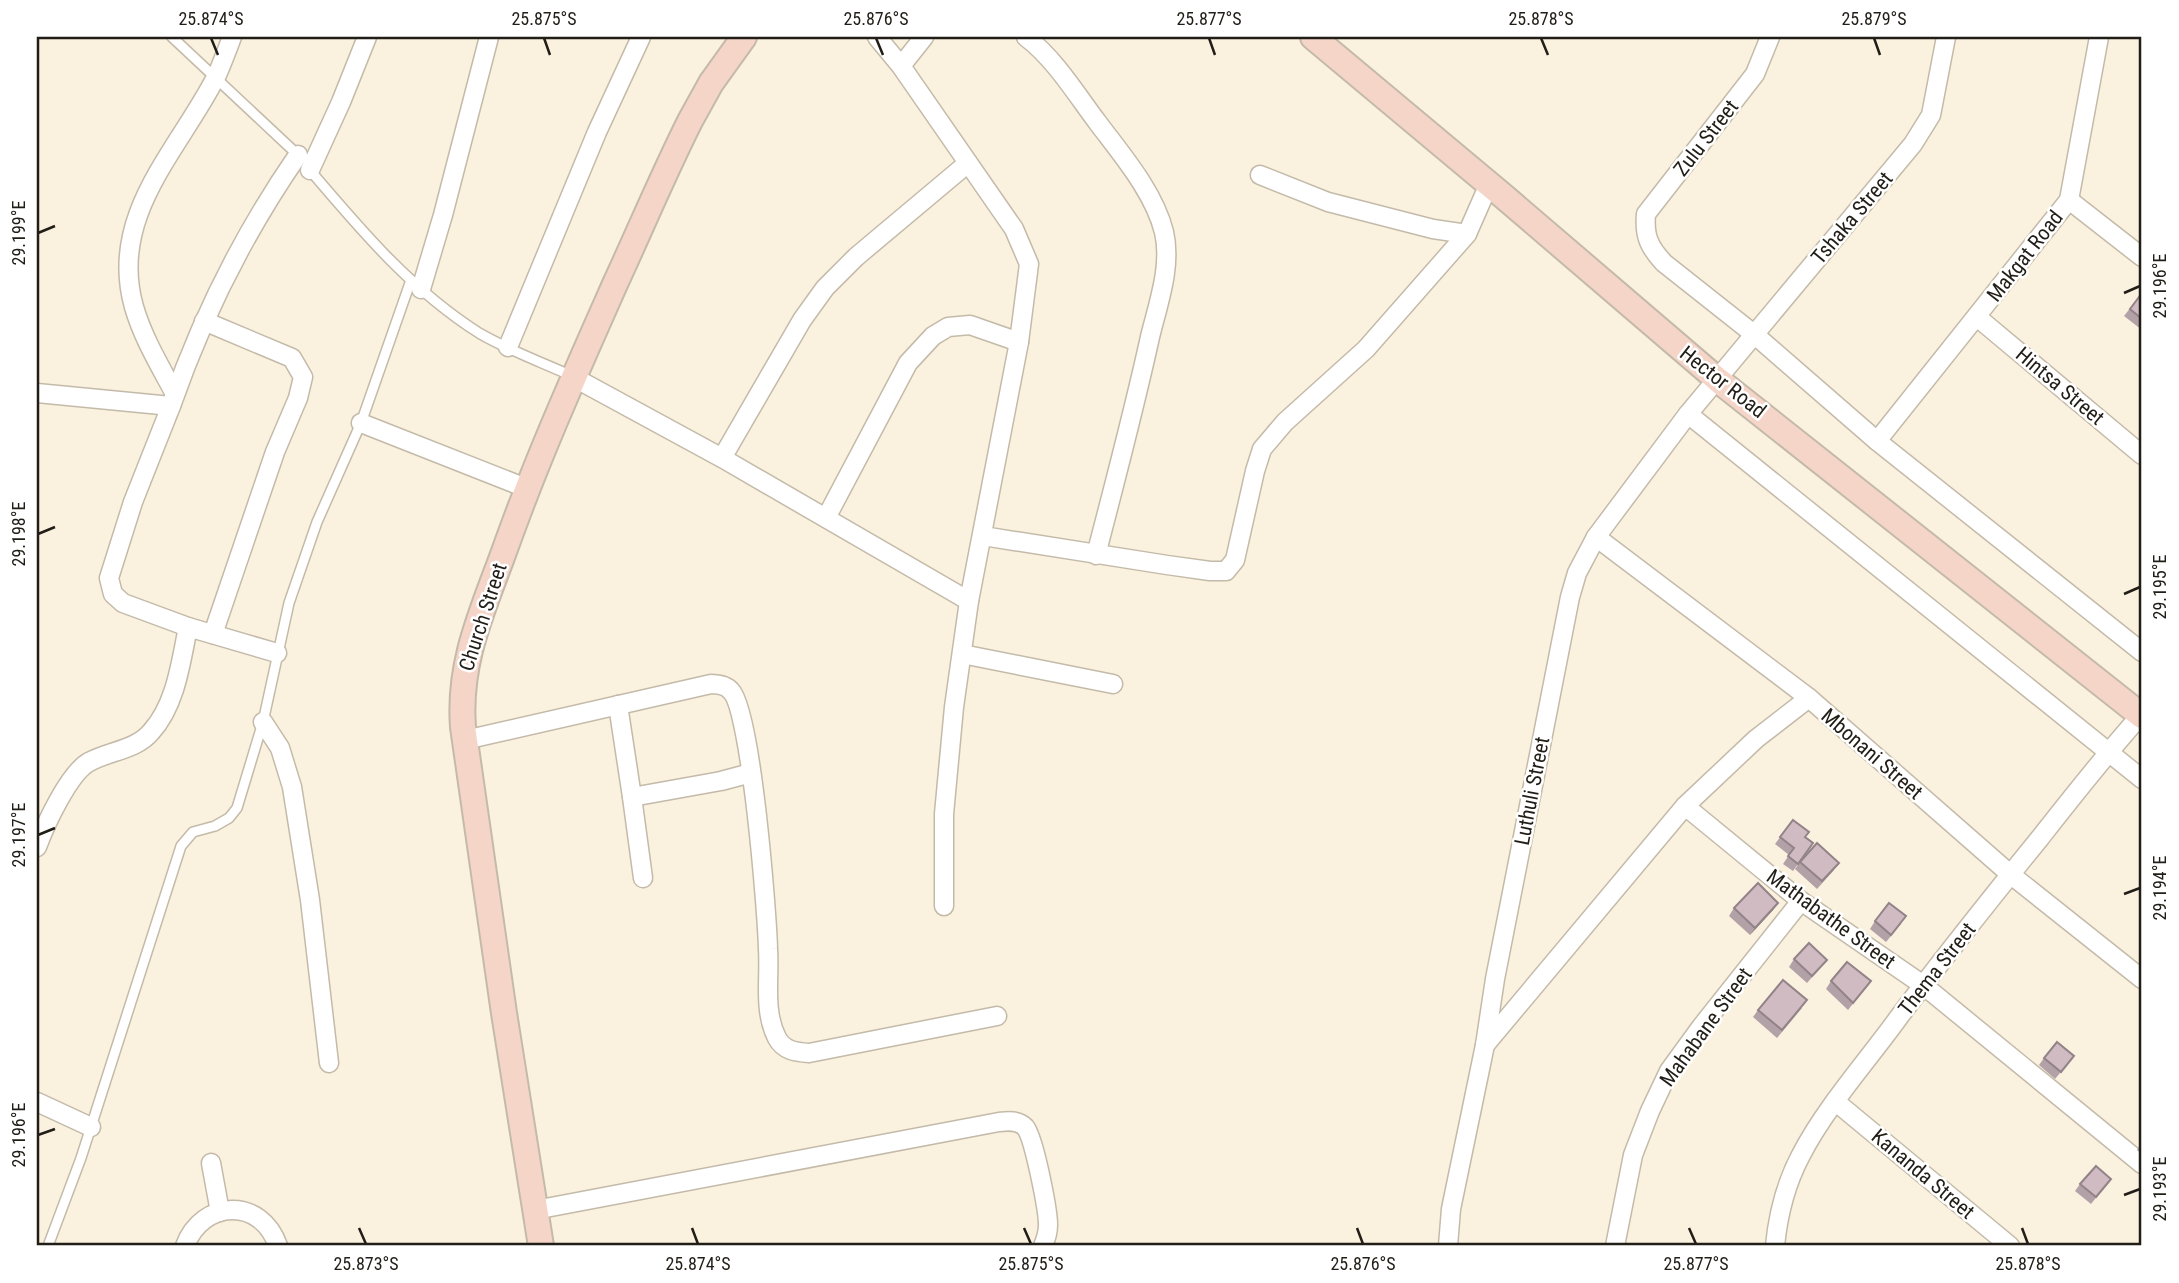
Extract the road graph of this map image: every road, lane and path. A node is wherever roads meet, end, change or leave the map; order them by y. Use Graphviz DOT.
graph roads {
  1 [pos="172,37"];
  2 [pos="232,37"];
  3 [pos="367,37"];
  4 [pos="489,37"];
  5 [pos="641,37"];
  6 [pos="744,37"];
  7 [pos="877,37"];
  8 [pos="924,37"];
  9 [pos="1026,37"];
  10 [pos="1313,37"];
  11 [pos="1770,37"];
  12 [pos="1946,37"];
  13 [pos="2099,37"];
  14 [pos="901,66"];
  15 [pos="216,77"];
  16 [pos="298,155"];
  17 [pos="968,163"];
  18 [pos="310,170"];
  19 [pos="1259,175"];
  20 [pos="1489,184"];
  21 [pos="2069,200"];
  22 [pos="1467,234"];
  23 [pos="2142,257"];
  24 [pos="416,285"];
  25 [pos="1977,317"];
  26 [pos="204,321"];
  27 [pos="1755,335"];
  28 [pos="1020,342"];
  29 [pos="508,347"];
  30 [pos="573,377"];
  31 [pos="1718,380"];
  32 [pos="37,393"];
  33 [pos="173,400"];
  34 [pos="1688,414"];
  35 [pos="361,423"];
  36 [pos="1877,440"];
  37 [pos="2142,455"];
  38 [pos="722,458"];
  39 [pos="526,488"];
  40 [pos="825,517"];
  41 [pos="983,536"];
  42 [pos="1596,537"];
  43 [pos="1096,555"];
  44 [pos="969,601"];
  45 [pos="188,627"];
  46 [pos="213,634"];
  47 [pos="2142,652"];
  48 [pos="277,653"];
  49 [pos="962,654"];
  50 [pos="1113,684"];
  51 [pos="1809,698"];
  52 [pos="618,705"];
  53 [pos="2142,716"];
  54 [pos="263,722"];
  55 [pos="465,740"];
  56 [pos="2109,752"];
  57 [pos="751,773"];
  58 [pos="2142,779"];
  59 [pos="632,797"];
  60 [pos="1685,806"];
  61 [pos="37,847"];
  62 [pos="2010,874"];
  63 [pos="643,878"];
  64 [pos="1801,901"];
  65 [pos="944,906"];
  66 [pos="2142,979"];
  67 [pos="1923,985"];
  68 [pos="996,1016"];
  69 [pos="1485,1045"];
  70 [pos="329,1063"];
  71 [pos="37,1102"];
  72 [pos="1836,1102"];
  73 [pos="91,1127"];
  74 [pos="211,1163"];
  75 [pos="2142,1164"];
  76 [pos="535,1210"];
  77 [pos="220,1212"];
  78 [pos="48,1246"];
  79 [pos="184,1246"];
  80 [pos="278,1246"];
  81 [pos="541,1246"];
  82 [pos="1043,1246"];
  83 [pos="1448,1246"];
  84 [pos="1615,1246"];
  85 [pos="1775,1246"];
  86 [pos="2010,1246"];
  1 -- 15 [label="lane"];
  2 -- 15 [label="street"];
  3 -- 18 [label="street"];
  4 -- 24 [label="street"];
  5 -- 29 [label="street"];
  6 -- 30 [label="street, Church Street"];
  7 -- 14 [label="street"];
  8 -- 14 [label="street"];
  9 -- 43 [label="street"];
  10 -- 20 [label="street, Hector Road"];
  11 -- 27 [label="street, Zulu Street"];
  12 -- 27 [label="street, Tshaka Street"];
  13 -- 21 [label="street, Makgat Road"];
  14 -- 17 [label="street"];
  15 -- 16 [label="lane"];
  15 -- 33 [label="street"];
  16 -- 18 [label="lane"];
  16 -- 26 [label="street"];
  17 -- 28 [label="street"];
  17 -- 38 [label="street"];
  18 -- 24 [label="lane"];
  19 -- 22 [label="street"];
  20 -- 22 [label="street"];
  20 -- 31 [label="street, Hector Road"];
  21 -- 23 [label="street"];
  21 -- 25 [label="street, Makgat Road"];
  22 -- 43 [label="street"];
  24 -- 29 [label="lane"];
  24 -- 35 [label="lane"];
  25 -- 36 [label="street, Makgat Road"];
  25 -- 37 [label="street, Hintsa Street"];
  26 -- 33 [label="street"];
  26 -- 46 [label="street"];
  27 -- 31 [label="street, Tshaka Street"];
  27 -- 36 [label="street"];
  28 -- 40 [label="street"];
  28 -- 41 [label="street"];
  29 -- 30 [label="lane"];
  30 -- 38 [label="street"];
  30 -- 39 [label="street, Church Street"];
  31 -- 34 [label="street, Luthuli Street"];
  31 -- 53 [label="street, Hector Road"];
  32 -- 33 [label="street"];
  33 -- 45 [label="street"];
  34 -- 42 [label="street, Luthuli Street"];
  34 -- 56 [label="street"];
  35 -- 39 [label="street"];
  35 -- 48 [label="lane"];
  36 -- 47 [label="street"];
  38 -- 40 [label="street"];
  39 -- 55 [label="street, Church Street"];
  40 -- 44 [label="street"];
  41 -- 43 [label="street"];
  41 -- 44 [label="street"];
  42 -- 51 [label="street, Mbonani Street"];
  42 -- 69 [label="street, Luthuli Street"];
  44 -- 49 [label="street"];
  45 -- 46 [label="street"];
  45 -- 61 [label="street"];
  46 -- 48 [label="street"];
  48 -- 54 [label="lane"];
  49 -- 50 [label="street"];
  49 -- 65 [label="street"];
  51 -- 60 [label="street"];
  51 -- 62 [label="street, Mbonani Street"];
  52 -- 55 [label="street"];
  52 -- 57 [label="street"];
  52 -- 59 [label="street"];
  53 -- 56 [label="street, Thema Street"];
  54 -- 70 [label="street"];
  54 -- 73 [label="lane"];
  55 -- 76 [label="street, Church Street"];
  56 -- 58 [label="street"];
  56 -- 62 [label="street, Thema Street"];
  57 -- 59 [label="street"];
  57 -- 68 [label="street"];
  59 -- 63 [label="street"];
  60 -- 64 [label="street, Mathabathe Street"];
  60 -- 69 [label="street"];
  62 -- 66 [label="street, Mbonani Street"];
  62 -- 67 [label="street, Thema Street"];
  64 -- 67 [label="street, Mathabathe Street"];
  64 -- 84 [label="street, Mahabane Street"];
  67 -- 72 [label="street, Thema Street"];
  67 -- 75 [label="street, Mathabathe Street"];
  69 -- 83 [label="street, Luthuli Street"];
  71 -- 73 [label="street"];
  72 -- 85 [label="street, Thema Street"];
  72 -- 86 [label="street, Kananda Street"];
  73 -- 78 [label="lane"];
  74 -- 77 [label="street"];
  76 -- 81 [label="street, Church Street"];
  76 -- 82 [label="street"];
  77 -- 79 [label="street"];
  77 -- 80 [label="street"];
}
